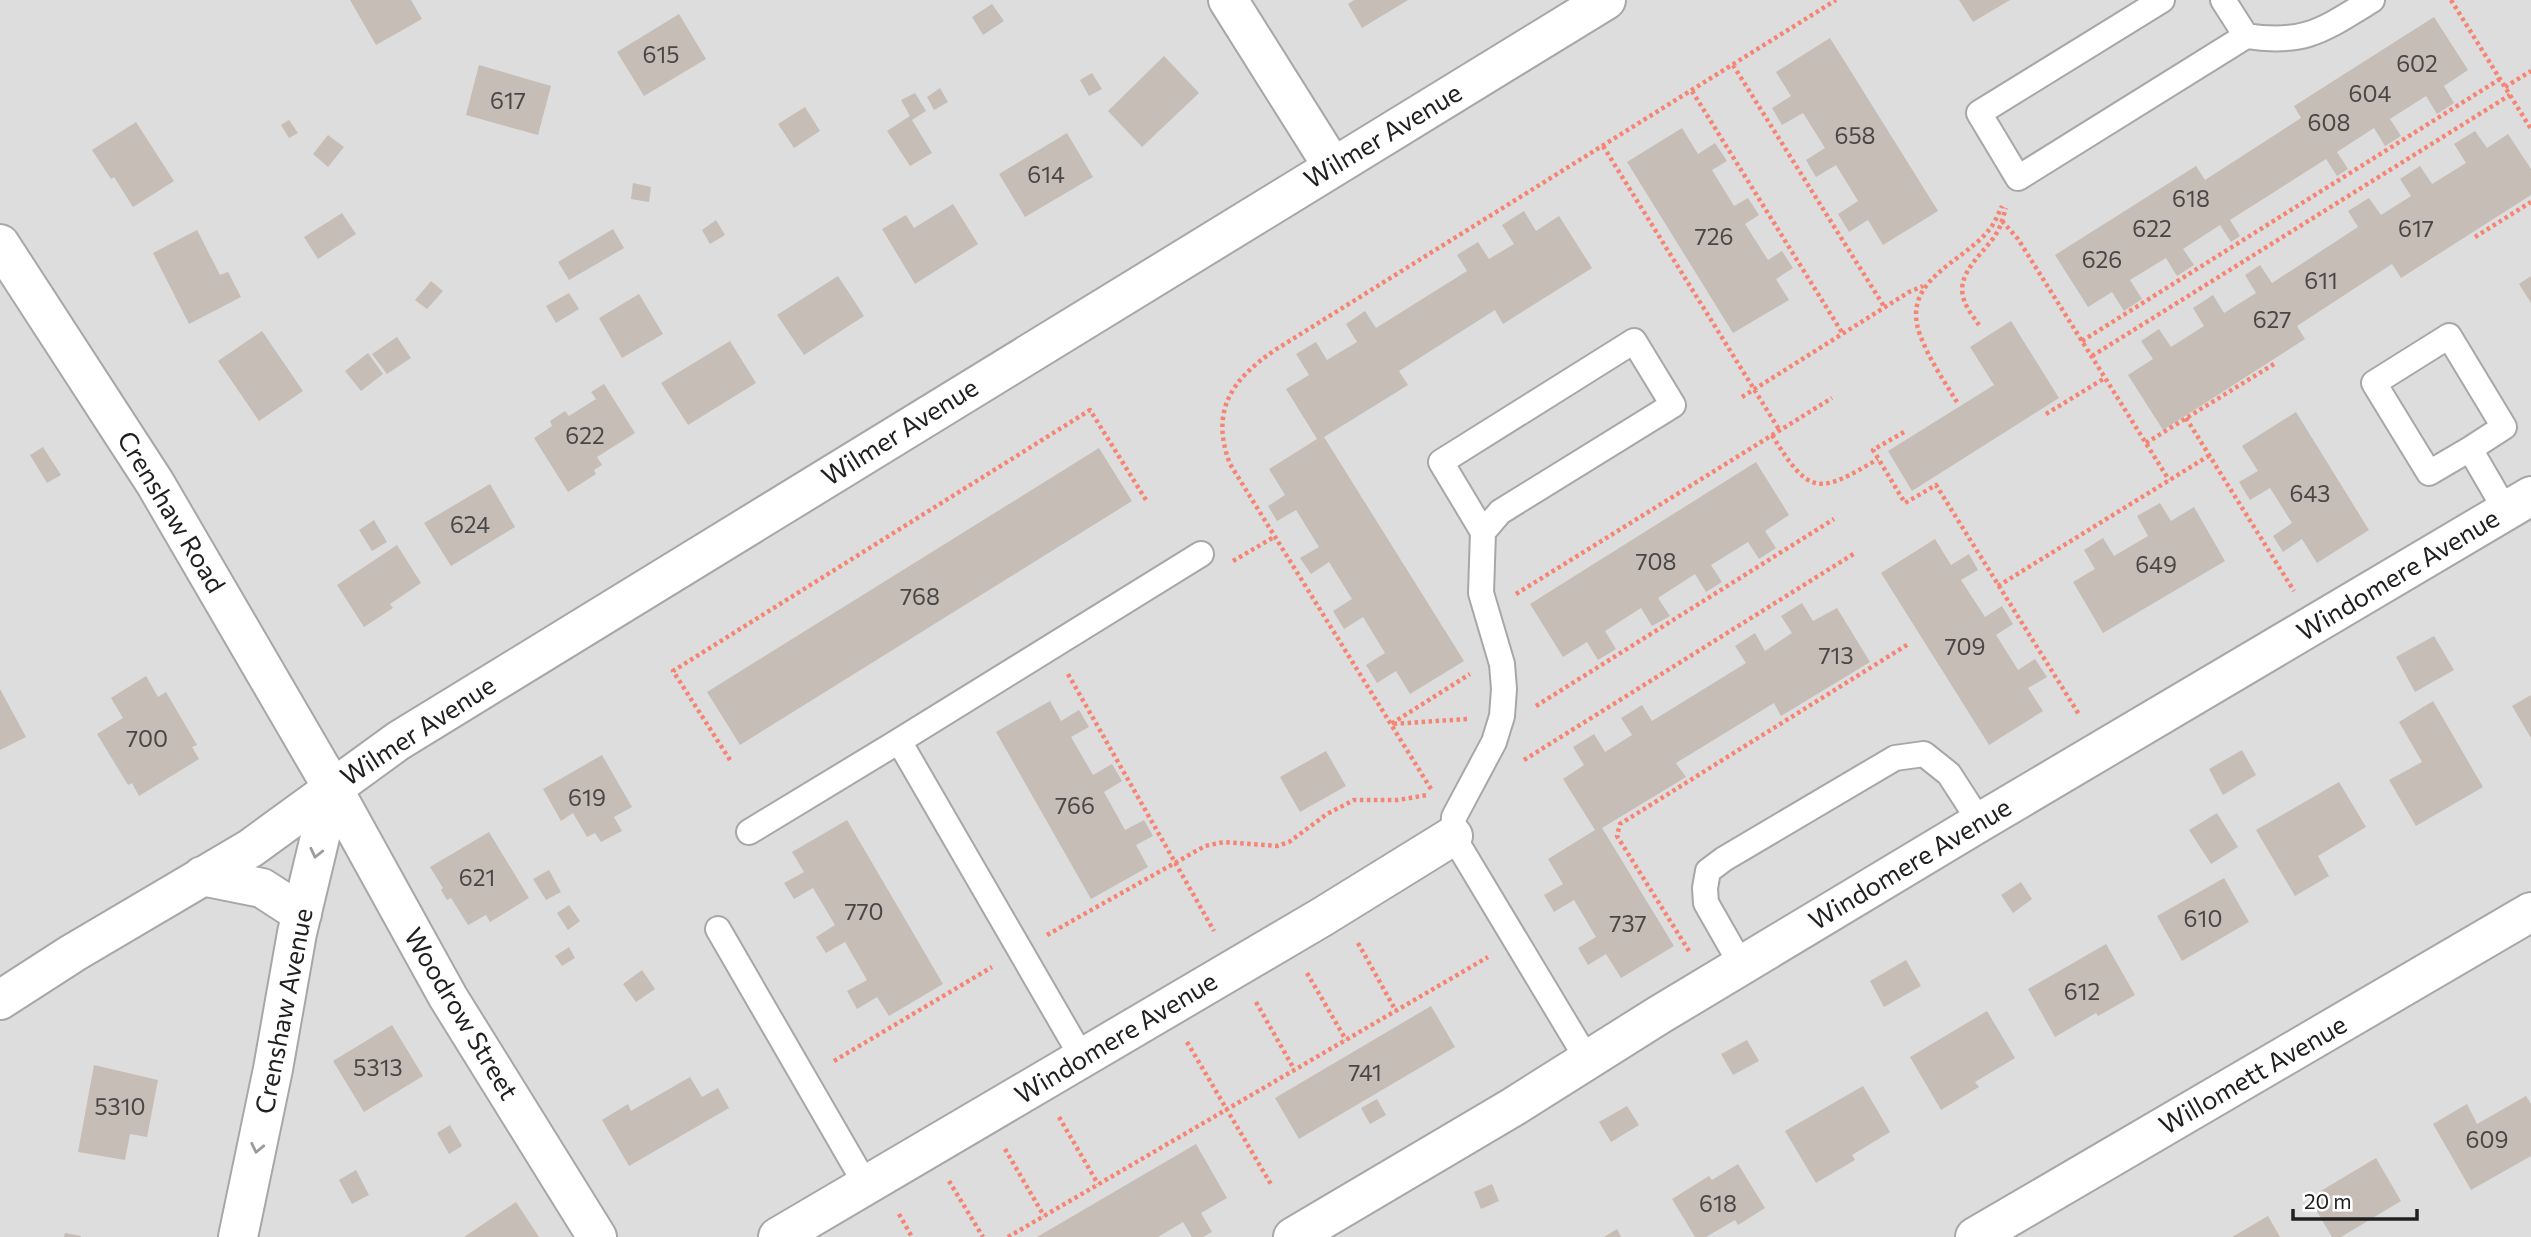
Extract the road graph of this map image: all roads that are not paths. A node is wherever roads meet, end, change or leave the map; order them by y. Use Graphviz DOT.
graph roads {
  1 [pos="1228,0"];
  2 [pos="1606,0"];
  3 [pos="2162,0"];
  4 [pos="2223,0"];
  5 [pos="2372,0"];
  6 [pos="2246,36"];
  7 [pos="1333,167"];
  8 [pos="0,244"];
  9 [pos="2470,449"];
  10 [pos="2519,503"];
  11 [pos="1483,532"];
  12 [pos="1201,554"];
  13 [pos="899,741"];
  14 [pos="332,787"];
  15 [pos="1980,822"];
  16 [pos="749,832"];
  17 [pos="1453,836"];
  18 [pos="202,876"];
  19 [pos="2531,912"];
  20 [pos="302,914"];
  21 [pos="718,929"];
  22 [pos="1742,966"];
  23 [pos="0,1000"];
  24 [pos="1083,1059"];
  25 [pos="1587,1059"];
  26 [pos="880,1194"];
  27 [pos="238,1237"];
  28 [pos="597,1237"];
  29 [pos="778,1237"];
  30 [pos="1293,1237"];
  31 [pos="1975,1237"];
  1 -- 7 [label="street"];
  2 -- 7 [label="street, Wilmer Avenue"];
  3 -- 6 [label="lane"];
  4 -- 6 [label="lane"];
  5 -- 6 [label="lane"];
  7 -- 14 [label="street, Wilmer Avenue"];
  8 -- 14 [label="street, Crenshaw Road"];
  9 -- 9 [label="lane"];
  9 -- 10 [label="lane"];
  10 -- 15 [label="street, Windomere Avenue"];
  11 -- 11 [label="lane"];
  11 -- 17 [label="lane"];
  12 -- 13 [label="lane"];
  13 -- 16 [label="lane"];
  13 -- 24 [label="lane"];
  14 -- 18 [label="street, Wilmer Avenue"];
  14 -- 20 [label="street, Crenshaw Avenue, one-way"];
  14 -- 28 [label="street, Woodrow Street"];
  15 -- 22 [label="street, Windomere Avenue"];
  15 -- 22 [label="lane"];
  17 -- 24 [label="street, Windomere Avenue"];
  17 -- 25 [label="lane"];
  18 -- 20 [label="street"];
  18 -- 23 [label="street, Wilmer Avenue"];
  19 -- 31 [label="street, Willomett Avenue"];
  20 -- 27 [label="street, Crenshaw Avenue, one-way"];
  21 -- 26 [label="lane"];
  22 -- 25 [label="street, Windomere Avenue"];
  24 -- 26 [label="street, Windomere Avenue"];
  25 -- 30 [label="street, Windomere Avenue"];
  26 -- 29 [label="street, Windomere Avenue"];
}
